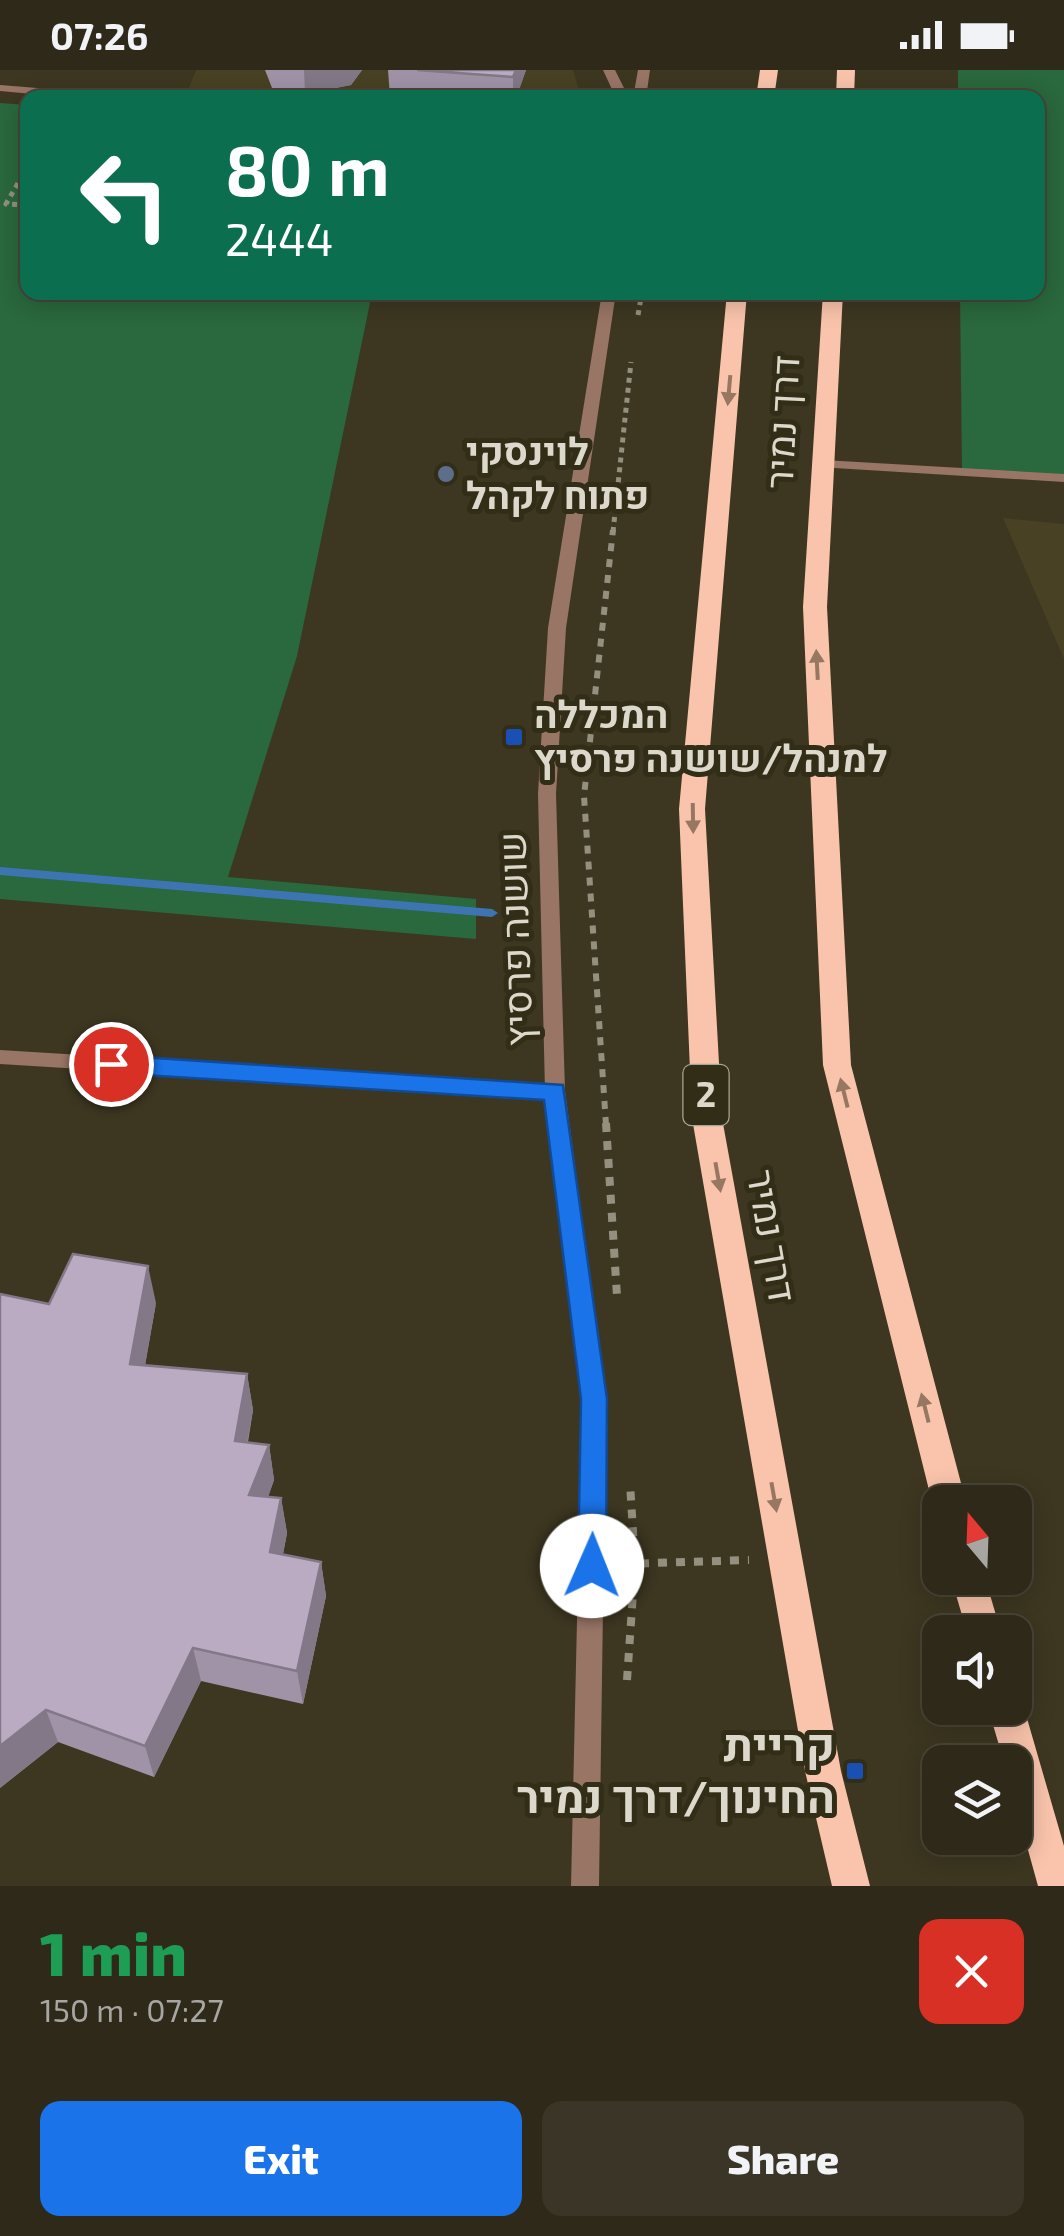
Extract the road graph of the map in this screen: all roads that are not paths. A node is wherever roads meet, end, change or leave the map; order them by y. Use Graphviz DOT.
graph roads {
  1 [pos="608,300"];
  2 [pos="736,300"];
  3 [pos="833,300"];
  4 [pos="823,464"];
  5 [pos="1064,478"];
  6 [pos="0,1057"];
  7 [pos="555,1091"];
  8 [pos="945,1485"];
  9 [pos="1011,1725"];
  10 [pos="585,1886"];
  11 [pos="851,1886"];
  12 [pos="1057,1886"];
  1 -- 7 [label="street, שושנה פרסיץ"];
  2 -- 11 [label="highway, דרך נמיר / 2, one-way"];
  3 -- 4 [label="highway, דרך נמיר"];
  4 -- 5 [label="lane"];
  8 -- 4 [label="highway, דרך נמיר, one-way"];
  6 -- 7 [label="lane"];
  7 -- 10 [label="street, שושנה פרסיץ"];
  9 -- 12 [label="highway"];
}
